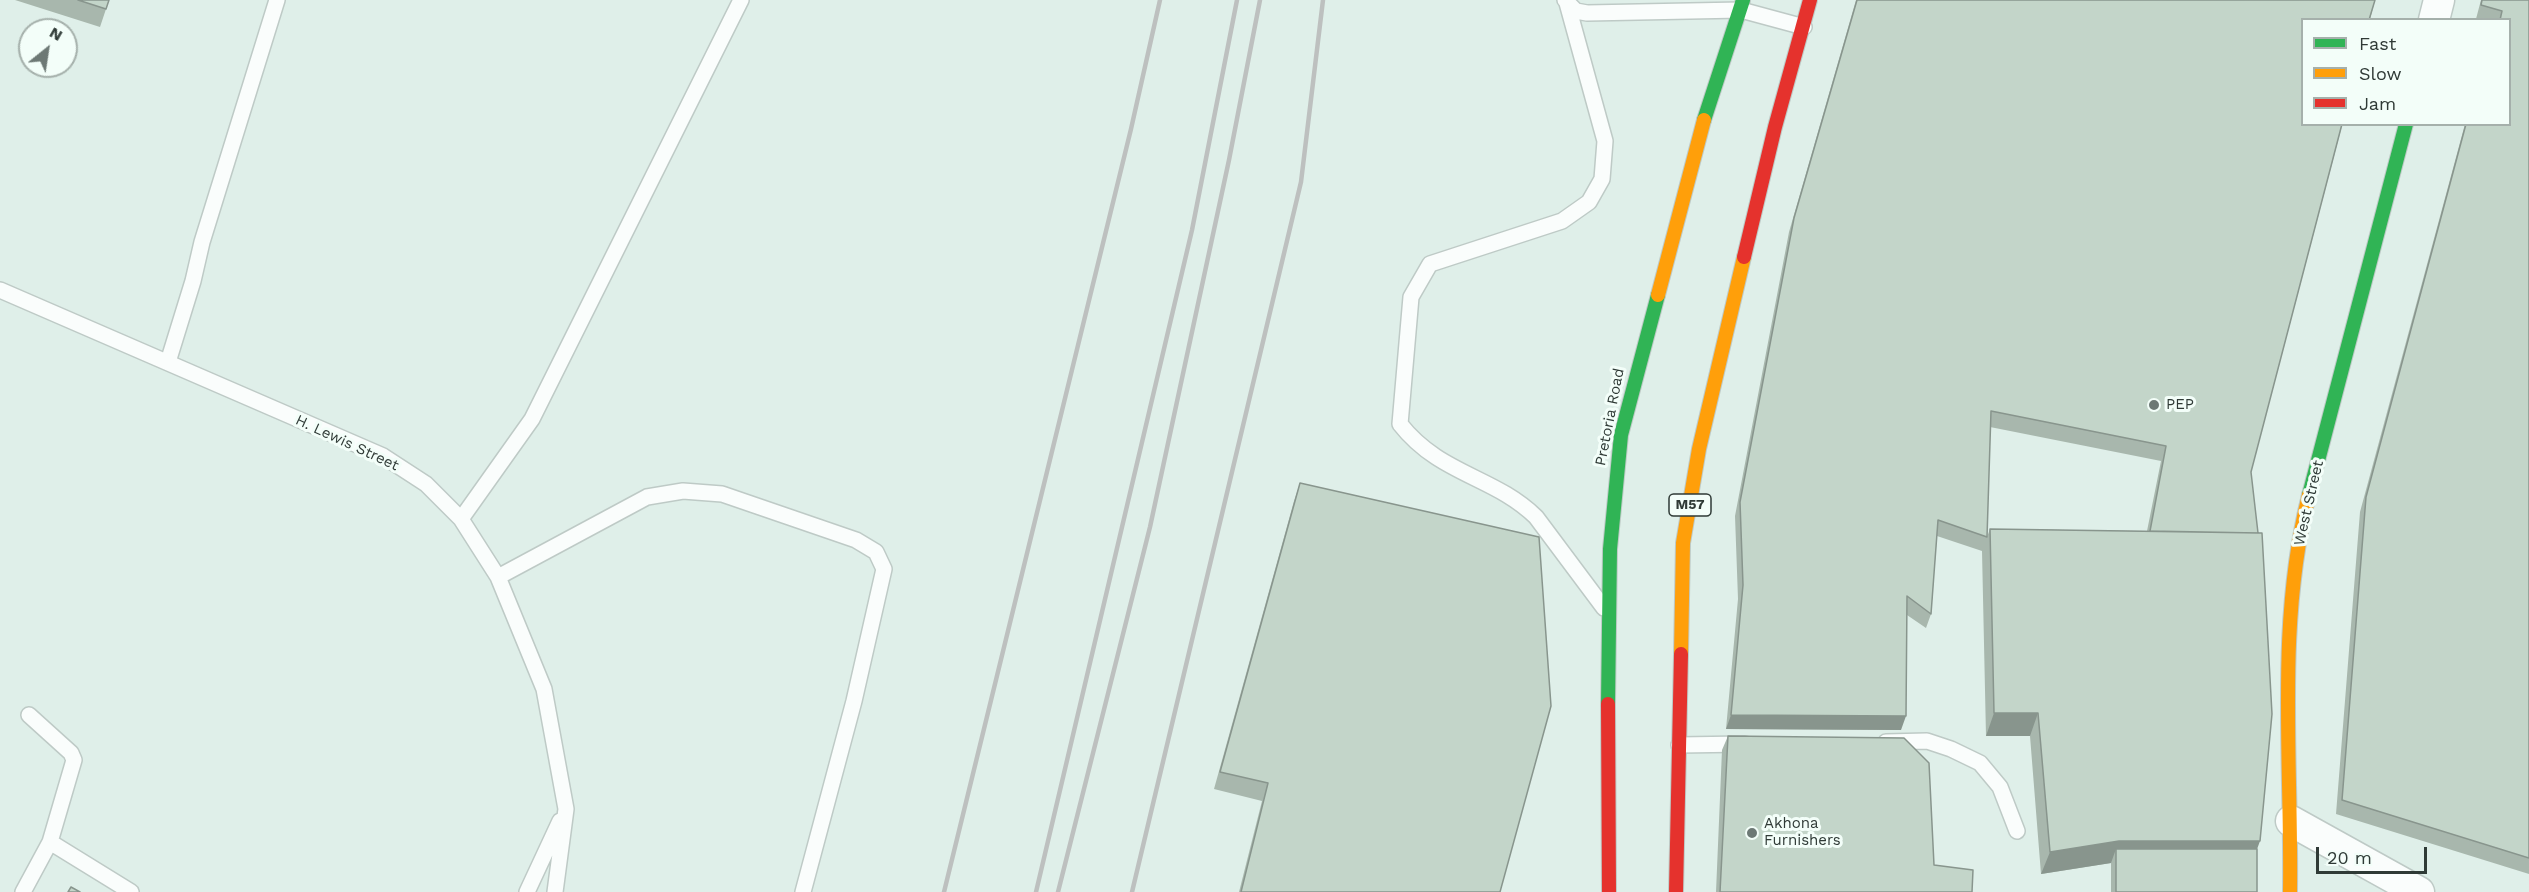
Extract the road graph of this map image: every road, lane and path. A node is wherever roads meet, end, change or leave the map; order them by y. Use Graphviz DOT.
graph roads {
  1 [pos="277,0"];
  2 [pos="741,0"];
  3 [pos="1810,0"];
  4 [pos="2439,0"];
  5 [pos="1566,2"];
  6 [pos="1742,5"];
  7 [pos="2434,18"];
  8 [pos="1804,27"];
  9 [pos="2405,126"];
  10 [pos="0,290"];
  11 [pos="168,362"];
  12 [pos="461,519"];
  13 [pos="498,577"];
  14 [pos="1608,613"];
  15 [pos="29,715"];
  16 [pos="1868,742"];
  17 [pos="1762,744"];
  18 [pos="1679,745"];
  19 [pos="566,809"];
  20 [pos="2291,821"];
  21 [pos="2017,831"];
  22 [pos="50,842"];
  23 [pos="23,892"];
  24 [pos="131,892"];
  25 [pos="527,892"];
  26 [pos="555,892"];
  27 [pos="803,892"];
  28 [pos="1610,892"];
  29 [pos="1676,892"];
  30 [pos="2290,892"];
  31 [pos="2419,892"];
  1 -- 11 [label="lane"];
  2 -- 12 [label="lane"];
  3 -- 8 [label="main road, M57"];
  4 -- 7 [label="street"];
  5 -- 6 [label="lane"];
  5 -- 14 [label="lane"];
  6 -- 8 [label="lane"];
  6 -- 14 [label="main road, Pretoria Road"];
  8 -- 18 [label="main road, M57"];
  9 -- 20 [label="main road, West Street"];
  10 -- 11 [label="lane, H. Lewis Street"];
  11 -- 12 [label="lane, H. Lewis Street"];
  12 -- 13 [label="lane, H. Lewis Street"];
  13 -- 19 [label="lane, H. Lewis Street"];
  13 -- 27 [label="lane"];
  14 -- 28 [label="main road, Pretoria Road"];
  15 -- 22 [label="lane"];
  16 -- 21 [label="lane"];
  17 -- 18 [label="lane"];
  18 -- 29 [label="main road, M57"];
  19 -- 25 [label="lane"];
  19 -- 26 [label="lane, H. Lewis Street"];
  20 -- 30 [label="main road, West Street"];
  20 -- 31 [label="street"];
  22 -- 23 [label="lane"];
  22 -- 24 [label="lane"];
}
